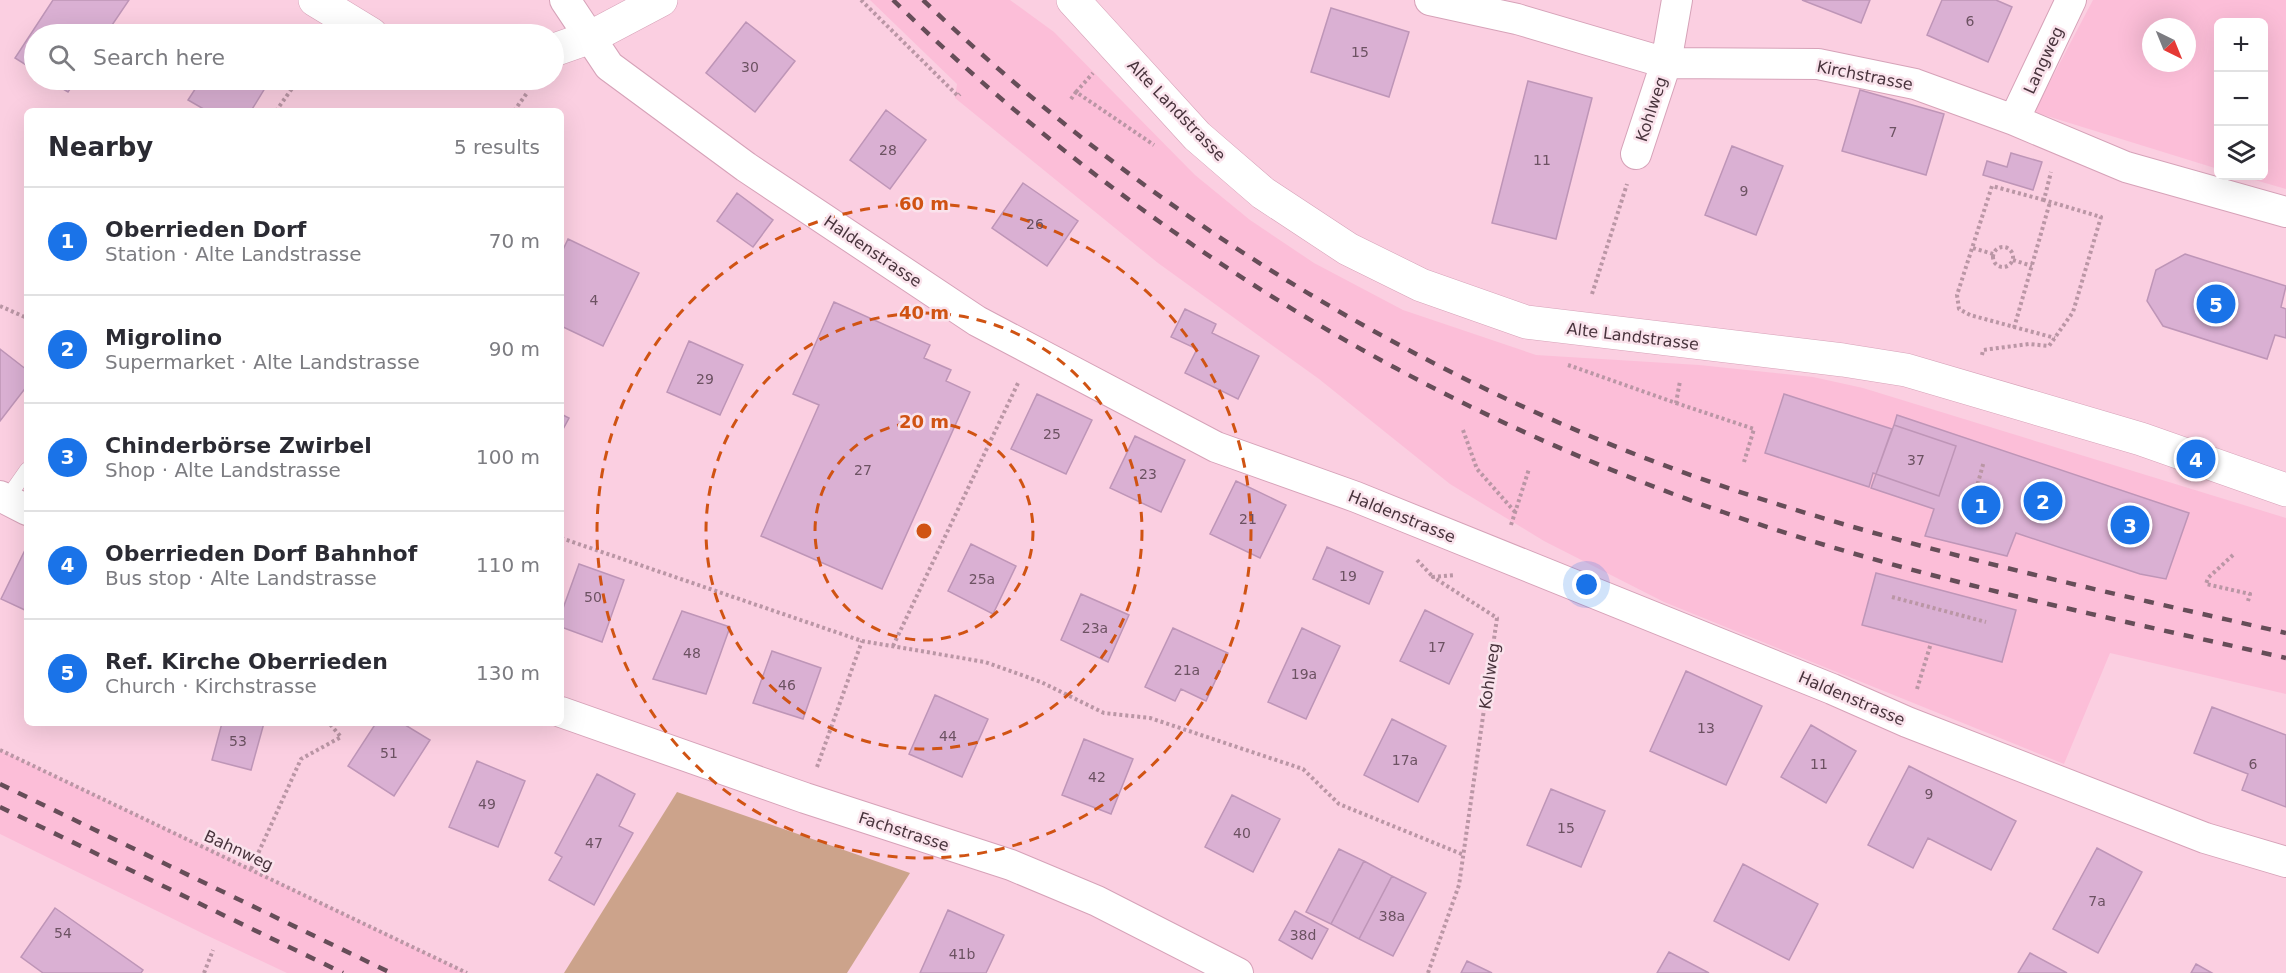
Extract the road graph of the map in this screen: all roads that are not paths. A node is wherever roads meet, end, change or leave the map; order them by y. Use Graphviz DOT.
graph roads {
  1 [pos="315,0"];
  2 [pos="565,0"];
  3 [pos="661,0"];
  4 [pos="1073,0"];
  5 [pos="1430,0"];
  6 [pos="1677,0"];
  7 [pos="2071,0"];
  8 [pos="355,24"];
  9 [pos="591,37"];
  10 [pos="564,46"];
  11 [pos="1665,63"];
  12 [pos="2014,120"];
  13 [pos="1636,154"];
  14 [pos="2286,212"];
  15 [pos="24,476"];
  16 [pos="2286,490"];
  17 [pos="11,502"];
  18 [pos="564,713"];
  19 [pos="2286,862"];
  20 [pos="1238,973"];
  1 -- 8 [label="main road"];
  2 -- 9 [label="street, Haldenstrasse"];
  3 -- 9 [label="main road"];
  4 -- 16 [label="main road, Alte Landstrasse"];
  5 -- 11 [label="street, Kirchstrasse"];
  6 -- 11 [label="street, Kohlweg"];
  7 -- 12 [label="street, Langweg"];
  9 -- 10 [label="main road"];
  9 -- 19 [label="street, Haldenstrasse"];
  11 -- 12 [label="street, Kirchstrasse"];
  11 -- 13 [label="street, Kohlweg"];
  12 -- 14 [label="street, Kirchstrasse"];
  15 -- 17 [label="lane"];
  18 -- 20 [label="street, Fachstrasse"];
}
